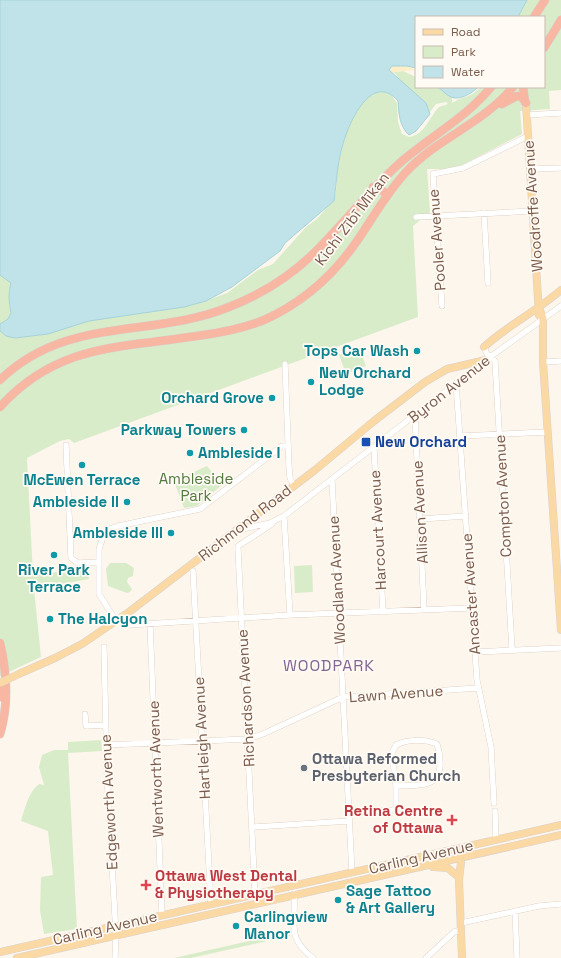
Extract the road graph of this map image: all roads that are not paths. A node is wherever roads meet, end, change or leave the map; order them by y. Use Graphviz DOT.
graph roads {
  1 [pos="546,0"];
  2 [pos="534,16"];
  3 [pos="561,19"];
  4 [pos="545,41"];
  5 [pos="545,46"];
  6 [pos="490,88"];
  7 [pos="512,88"];
  8 [pos="523,88"];
  9 [pos="527,88"];
  10 [pos="526,103"];
  11 [pos="561,113"];
  12 [pos="527,115"];
  13 [pos="480,118"];
  14 [pos="528,136"];
  15 [pos="561,168"];
  16 [pos="530,169"];
  17 [pos="374,187"];
  18 [pos="386,197"];
  19 [pos="533,211"];
  20 [pos="484,213"];
  21 [pos="436,216"];
  22 [pos="416,217"];
  23 [pos="488,283"];
  24 [pos="561,290"];
  25 [pos="442,306"];
  26 [pos="561,306"];
  27 [pos="539,309"];
  28 [pos="540,320"];
  29 [pos="484,347"];
  30 [pos="488,358"];
  31 [pos="543,362"];
  32 [pos="561,362"];
  33 [pos="285,364"];
  34 [pos="0,380"];
  35 [pos="456,383"];
  36 [pos="0,407"];
  37 [pos="415,415"];
  38 [pos="548,432"];
  39 [pos="500,435"];
  40 [pos="461,436"];
  41 [pos="66,445"];
  42 [pos="288,446"];
  43 [pos="374,448"];
  44 [pos="332,480"];
  45 [pos="294,486"];
  46 [pos="284,516"];
  47 [pos="466,516"];
  48 [pos="420,519"];
  49 [pos="275,521"];
  50 [pos="236,531"];
  51 [pos="99,562"];
  52 [pos="193,571"];
  53 [pos="560,603"];
  54 [pos="472,608"];
  55 [pos="424,610"];
  56 [pos="383,612"];
  57 [pos="340,614"];
  58 [pos="290,616"];
  59 [pos="242,618"];
  60 [pos="116,621"];
  61 [pos="195,621"];
  62 [pos="150,624"];
  63 [pos="129,625"];
  64 [pos="561,625"];
  65 [pos="561,630"];
  66 [pos="0,643"];
  67 [pos="104,647"];
  68 [pos="561,648"];
  69 [pos="512,649"];
  70 [pos="475,652"];
  71 [pos="0,683"];
  72 [pos="478,688"];
  73 [pos="0,689"];
  74 [pos="344,696"];
  75 [pos="0,697"];
  76 [pos="85,714"];
  77 [pos="106,725"];
  78 [pos="0,734"];
  79 [pos="248,739"];
  80 [pos="202,741"];
  81 [pos="155,744"];
  82 [pos="106,745"];
  83 [pos="396,786"];
  84 [pos="494,803"];
  85 [pos="495,811"];
  86 [pos="349,812"];
  87 [pos="349,821"];
  88 [pos="561,825"];
  89 [pos="253,826"];
  90 [pos="561,835"];
  91 [pos="496,840"];
  92 [pos="457,848"];
  93 [pos="458,857"];
  94 [pos="417,868"];
  95 [pos="352,873"];
  96 [pos="457,877"];
  97 [pos="255,894"];
  98 [pos="294,894"];
  99 [pos="211,904"];
  100 [pos="561,904"];
  101 [pos="515,911"];
  102 [pos="162,915"];
  103 [pos="115,926"];
  104 [pos="461,926"];
  105 [pos="116,935"];
  106 [pos="0,952"];
  107 [pos="17,958"];
  108 [pos="115,958"];
  109 [pos="313,958"];
  110 [pos="426,958"];
  111 [pos="462,958"];
  112 [pos="517,958"];
  1 -- 2 [label="highway"];
  3 -- 4 [label="highway"];
  3 -- 5 [label="highway"];
  6 -- 17 [label="highway, Kichi Zībī Mīkan"];
  7 -- 13 [label="highway, Kichi Zībī Mīkan"];
  8 -- 10 [label="highway"];
  9 -- 10 [label="highway"];
  10 -- 12 [label="main road, Woodroffe Avenue"];
  10 -- 13 [label="highway"];
  11 -- 12 [label="street"];
  12 -- 14 [label="main road, Woodroffe Avenue"];
  13 -- 18 [label="highway, Kichi Zībī Mīkan"];
  14 -- 16 [label="main road, Woodroffe Avenue"];
  14 -- 21 [label="street, Pooler Avenue"];
  15 -- 16 [label="street"];
  16 -- 19 [label="main road, Woodroffe Avenue"];
  17 -- 18 [label="highway"];
  17 -- 34 [label="highway, Kichi Zībī Mīkan"];
  18 -- 36 [label="highway, Kichi Zībī Mīkan"];
  19 -- 20 [label="street"];
  19 -- 27 [label="main road, Woodroffe Avenue"];
  20 -- 21 [label="street"];
  20 -- 23 [label="street"];
  21 -- 22 [label="street"];
  21 -- 25 [label="street, Pooler Avenue"];
  24 -- 27 [label="main road"];
  26 -- 28 [label="street, Byron Avenue"];
  27 -- 28 [label="main road, Woodroffe Avenue"];
  27 -- 29 [label="main road"];
  28 -- 30 [label="street, Byron Avenue"];
  28 -- 31 [label="main road, Woodroffe Avenue"];
  29 -- 30 [label="street, Compton Avenue"];
  30 -- 35 [label="street, Byron Avenue"];
  30 -- 39 [label="street, Compton Avenue"];
  30 -- 45 [label="main road, Richmond Road"];
  31 -- 32 [label="street"];
  31 -- 38 [label="main road, Woodroffe Avenue"];
  33 -- 42 [label="street"];
  35 -- 37 [label="street, Byron Avenue"];
  35 -- 40 [label="street, Ancaster Avenue"];
  37 -- 43 [label="street, Byron Avenue"];
  37 -- 48 [label="street, Allison Avenue"];
  38 -- 39 [label="street"];
  38 -- 53 [label="main road, Woodroffe Avenue"];
  39 -- 40 [label="street"];
  39 -- 69 [label="street, Compton Avenue"];
  40 -- 47 [label="street, Ancaster Avenue"];
  41 -- 51 [label="street"];
  42 -- 45 [label="street"];
  42 -- 51 [label="street"];
  43 -- 44 [label="street, Byron Avenue"];
  43 -- 56 [label="street, Harcourt Avenue"];
  44 -- 46 [label="street, Byron Avenue"];
  44 -- 57 [label="street, Woodland Avenue"];
  45 -- 50 [label="main road, Richmond Road"];
  46 -- 49 [label="street, Byron Avenue"];
  46 -- 58 [label="street"];
  47 -- 48 [label="street"];
  47 -- 54 [label="street, Ancaster Avenue"];
  48 -- 55 [label="street, Allison Avenue"];
  49 -- 50 [label="street, Byron Avenue"];
  49 -- 59 [label="street, Richardson Avenue"];
  50 -- 60 [label="main road, Richmond Road"];
  51 -- 60 [label="street"];
  52 -- 61 [label="street, Hartleigh Avenue"];
  53 -- 64 [label="main road, Woodroffe Avenue"];
  54 -- 55 [label="street"];
  54 -- 70 [label="street, Ancaster Avenue"];
  55 -- 56 [label="street"];
  56 -- 57 [label="street"];
  57 -- 58 [label="street"];
  57 -- 74 [label="street, Woodland Avenue"];
  58 -- 59 [label="street"];
  59 -- 61 [label="street"];
  59 -- 79 [label="street, Richardson Avenue"];
  60 -- 71 [label="main road, Richmond Road, bridge"];
  61 -- 62 [label="street"];
  61 -- 80 [label="street, Hartleigh Avenue"];
  62 -- 63 [label="street"];
  62 -- 81 [label="street, Wentworth Avenue"];
  64 -- 65 [label="main road, Woodroffe Avenue"];
  66 -- 78 [label="highway"];
  67 -- 77 [label="street, Edgeworth Avenue"];
  68 -- 69 [label="street"];
  69 -- 70 [label="street"];
  70 -- 72 [label="street, Ancaster Avenue"];
  72 -- 74 [label="street, Lawn Avenue"];
  72 -- 84 [label="street, Ancaster Avenue"];
  73 -- 75 [label="highway"];
  74 -- 79 [label="street, Lawn Avenue"];
  74 -- 86 [label="street, Woodland Avenue"];
  76 -- 77 [label="street"];
  77 -- 82 [label="street, Edgeworth Avenue"];
  79 -- 80 [label="street, Lawn Avenue"];
  79 -- 89 [label="street, Richardson Avenue"];
  80 -- 81 [label="street, Lawn Avenue"];
  80 -- 99 [label="street, Hartleigh Avenue"];
  81 -- 82 [label="street, Lawn Avenue"];
  81 -- 102 [label="street, Wentworth Avenue"];
  82 -- 103 [label="street, Edgeworth Avenue"];
  83 -- 83 [label="street"];
  83 -- 86 [label="street"];
  85 -- 91 [label="street"];
  86 -- 87 [label="street, Woodland Avenue"];
  87 -- 89 [label="street"];
  87 -- 95 [label="street, Woodland Avenue"];
  88 -- 91 [label="main road, Carling Avenue"];
  89 -- 97 [label="street, Richardson Avenue"];
  90 -- 93 [label="main road, Carling Avenue"];
  91 -- 92 [label="main road, Carling Avenue"];
  92 -- 93 [label="main road"];
  92 -- 95 [label="main road, Carling Avenue"];
  93 -- 94 [label="main road, Carling Avenue"];
  93 -- 96 [label="main road"];
  94 -- 96 [label="main road"];
  94 -- 98 [label="main road, Carling Avenue"];
  95 -- 97 [label="main road, Carling Avenue"];
  96 -- 104 [label="main road"];
  97 -- 99 [label="main road, Carling Avenue"];
  98 -- 105 [label="main road, Carling Avenue"];
  98 -- 109 [label="street"];
  99 -- 102 [label="main road, Carling Avenue"];
  100 -- 101 [label="street"];
  101 -- 104 [label="street"];
  101 -- 112 [label="street"];
  102 -- 103 [label="main road, Carling Avenue"];
  103 -- 105 [label="street, Edgeworth Avenue"];
  103 -- 106 [label="main road, Carling Avenue"];
  104 -- 110 [label="street"];
  104 -- 111 [label="main road"];
  105 -- 107 [label="main road, Carling Avenue"];
  105 -- 108 [label="street, Edgeworth Avenue"];
}
